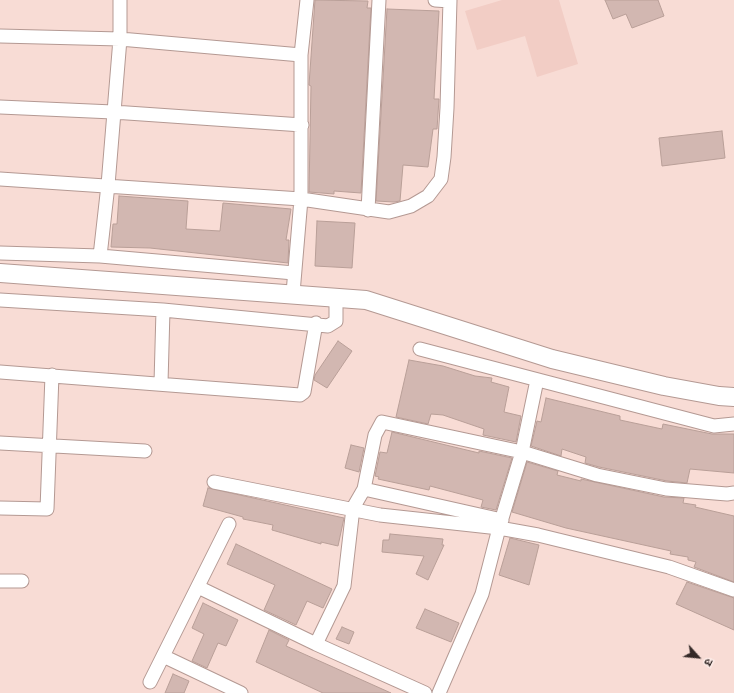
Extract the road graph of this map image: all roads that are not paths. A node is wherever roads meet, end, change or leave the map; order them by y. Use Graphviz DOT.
graph roads {
  1 [pos="120,0"];
  2 [pos="307,0"];
  3 [pos="379,0"];
  4 [pos="435,0"];
  5 [pos="450,1"];
  6 [pos="0,36"];
  7 [pos="120,39"];
  8 [pos="301,55"];
  9 [pos="0,107"];
  10 [pos="113,112"];
  11 [pos="302,125"];
  12 [pos="0,179"];
  13 [pos="108,185"];
  14 [pos="301,200"];
  15 [pos="368,210"];
  16 [pos="0,253"];
  17 [pos="100,256"];
  18 [pos="0,273"];
  19 [pos="294,273"];
  20 [pos="293,293"];
  21 [pos="336,298"];
  22 [pos="0,300"];
  23 [pos="163,310"];
  24 [pos="316,324"];
  25 [pos="420,350"];
  26 [pos="0,372"];
  27 [pos="52,374"];
  28 [pos="537,380"];
  29 [pos="161,383"];
  30 [pos="734,397"];
  31 [pos="734,424"];
  32 [pos="0,443"];
  33 [pos="49,445"];
  34 [pos="145,450"];
  35 [pos="522,452"];
  36 [pos="214,482"];
  37 [pos="364,489"];
  38 [pos="734,493"];
  39 [pos="0,508"];
  40 [pos="353,508"];
  41 [pos="229,524"];
  42 [pos="501,524"];
  43 [pos="0,581"];
  44 [pos="22,581"];
  45 [pos="198,587"];
  46 [pos="734,590"];
  47 [pos="316,644"];
  48 [pos="163,656"];
  49 [pos="150,682"];
  50 [pos="241,693"];
  51 [pos="425,693"];
  52 [pos="439,693"];
  1 -- 7 [label="street"];
  2 -- 8 [label="street"];
  3 -- 15 [label="street"];
  4 -- 5 [label="street"];
  5 -- 15 [label="street"];
  6 -- 7 [label="street"];
  7 -- 8 [label="street"];
  7 -- 10 [label="street"];
  8 -- 11 [label="street"];
  9 -- 10 [label="street"];
  10 -- 11 [label="street"];
  10 -- 13 [label="street"];
  11 -- 14 [label="street"];
  12 -- 13 [label="street"];
  13 -- 14 [label="street"];
  13 -- 17 [label="street"];
  14 -- 15 [label="street"];
  14 -- 19 [label="street"];
  16 -- 17 [label="street"];
  17 -- 19 [label="street"];
  18 -- 20 [label="street"];
  19 -- 20 [label="street"];
  20 -- 21 [label="street"];
  21 -- 24 [label="street"];
  21 -- 30 [label="street"];
  22 -- 23 [label="street"];
  23 -- 24 [label="street"];
  23 -- 29 [label="street"];
  24 -- 29 [label="street"];
  25 -- 28 [label="street"];
  26 -- 27 [label="street"];
  27 -- 29 [label="street"];
  27 -- 33 [label="street"];
  28 -- 31 [label="street"];
  28 -- 35 [label="street"];
  32 -- 33 [label="street"];
  33 -- 34 [label="street"];
  33 -- 39 [label="street"];
  35 -- 37 [label="street"];
  35 -- 38 [label="street"];
  35 -- 42 [label="street"];
  36 -- 40 [label="street"];
  37 -- 40 [label="street"];
  37 -- 42 [label="street"];
  40 -- 42 [label="street"];
  40 -- 47 [label="street"];
  41 -- 45 [label="street"];
  42 -- 46 [label="street"];
  42 -- 52 [label="street"];
  43 -- 44 [label="street"];
  45 -- 47 [label="street"];
  45 -- 48 [label="street"];
  47 -- 51 [label="street"];
  48 -- 49 [label="street"];
  48 -- 50 [label="street"];
}
